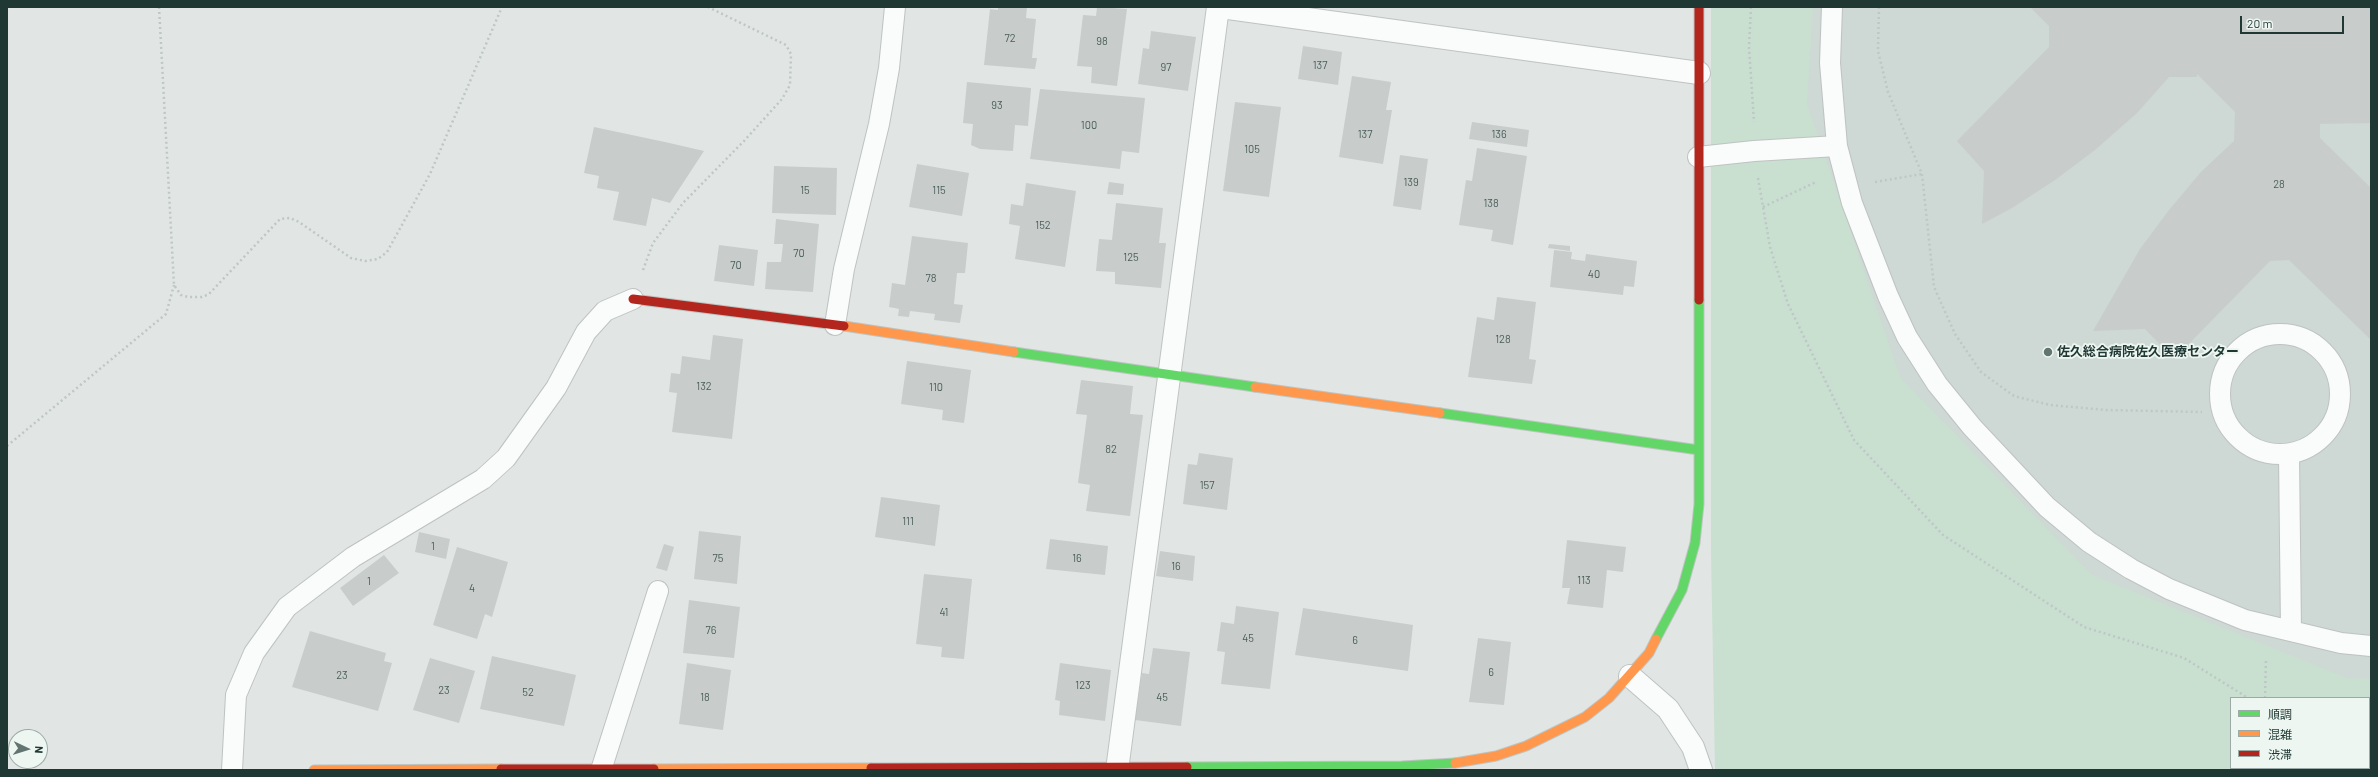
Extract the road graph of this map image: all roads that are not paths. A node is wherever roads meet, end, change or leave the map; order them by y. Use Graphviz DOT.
graph roads {
  1 [pos="895,7"];
  2 [pos="1218,7"];
  3 [pos="1221,7"];
  4 [pos="1699,7"];
  5 [pos="1832,7"];
  6 [pos="1699,73"];
  7 [pos="1837,146"];
  8 [pos="1698,157"];
  9 [pos="633,299"];
  10 [pos="835,325"];
  11 [pos="1168,375"];
  12 [pos="1699,450"];
  13 [pos="2289,454"];
  14 [pos="658,591"];
  15 [pos="2292,631"];
  16 [pos="2371,646"];
  17 [pos="1630,676"];
  18 [pos="602,767"];
  19 [pos="1117,768"];
  20 [pos="232,770"];
  21 [pos="314,770"];
  22 [pos="1701,770"];
  1 -- 10 [label="lane"];
  2 -- 11 [label="street"];
  3 -- 6 [label="street"];
  4 -- 6 [label="street"];
  5 -- 7 [label="lane"];
  6 -- 8 [label="street"];
  7 -- 8 [label="lane"];
  7 -- 15 [label="lane"];
  8 -- 12 [label="street"];
  9 -- 10 [label="street"];
  9 -- 20 [label="lane"];
  10 -- 11 [label="street"];
  11 -- 12 [label="street"];
  11 -- 19 [label="street"];
  12 -- 17 [label="street"];
  13 -- 13 [label="lane"];
  13 -- 15 [label="lane"];
  14 -- 18 [label="lane"];
  15 -- 16 [label="lane"];
  17 -- 19 [label="street"];
  17 -- 22 [label="street"];
  18 -- 19 [label="street"];
  18 -- 21 [label="street"];
}
